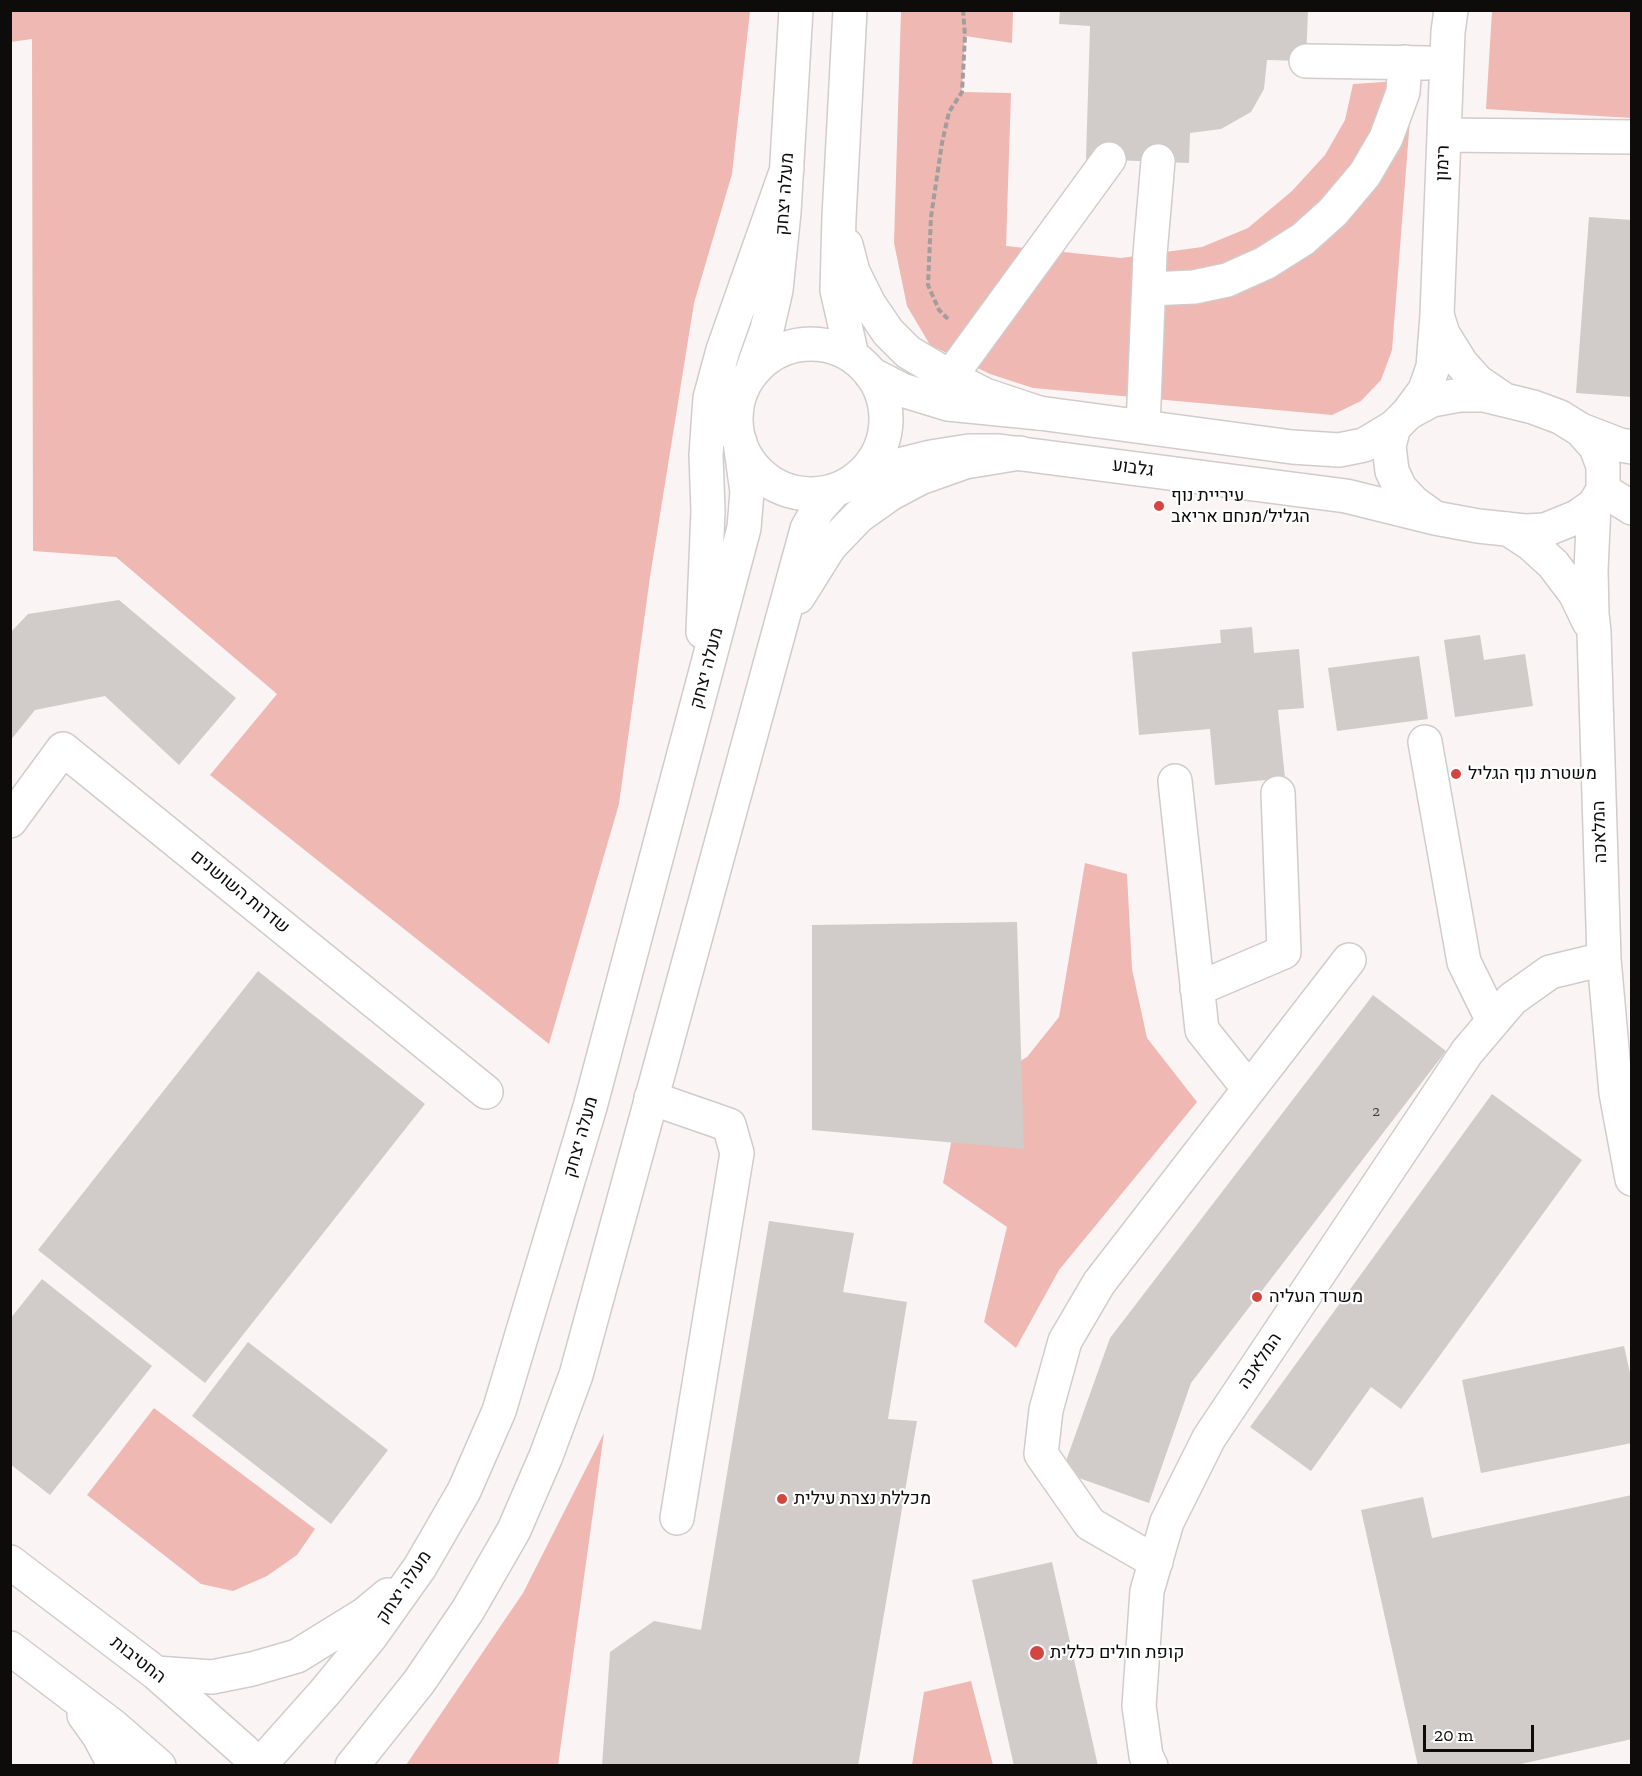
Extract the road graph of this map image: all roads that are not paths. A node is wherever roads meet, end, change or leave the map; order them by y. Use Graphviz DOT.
graph roads {
  1 [pos="796,10"];
  2 [pos="850,10"];
  3 [pos="1451,10"];
  4 [pos="1306,61"];
  5 [pos="1406,62"];
  6 [pos="1447,63"];
  7 [pos="1444,135"];
  8 [pos="1632,137"];
  9 [pos="1108,159"];
  10 [pos="1158,161"];
  11 [pos="787,169"];
  12 [pos="839,217"];
  13 [pos="1149,289"];
  14 [pos="1437,315"];
  15 [pos="861,365"];
  16 [pos="751,374"];
  17 [pos="950,377"];
  18 [pos="1505,400"];
  19 [pos="1039,413"];
  20 [pos="1401,420"];
  21 [pos="1143,427"];
  22 [pos="1581,430"];
  23 [pos="740,442"];
  24 [pos="1632,447"];
  25 [pos="1020,453"];
  26 [pos="866,471"];
  27 [pos="834,491"];
  28 [pos="1599,498"];
  29 [pos="1632,508"];
  30 [pos="1435,518"];
  31 [pos="1508,529"];
  32 [pos="780,627"];
  33 [pos="1594,632"];
  34 [pos="701,688"];
  35 [pos="1425,742"];
  36 [pos="1174,781"];
  37 [pos="1278,794"];
  38 [pos="10,821"];
  39 [pos="1604,959"];
  40 [pos="1349,960"];
  41 [pos="1197,989"];
  42 [pos="1493,1021"];
  43 [pos="1249,1089"];
  44 [pos="486,1092"];
  45 [pos="651,1098"];
  46 [pos="1632,1179"];
  47 [pos="677,1518"];
  48 [pos="10,1562"];
  49 [pos="1156,1562"];
  50 [pos="417,1571"];
  51 [pos="10,1648"];
  52 [pos="156,1673"];
  53 [pos="70,1693"];
  54 [pos="371,1753"];
  55 [pos="259,1765"];
  56 [pos="115,1766"];
  57 [pos="159,1766"];
  58 [pos="352,1766"];
  59 [pos="1151,1766"];
  1 -- 11 [label="street, מעלה יצחק"];
  2 -- 12 [label="street"];
  3 -- 6 [label="street, רימון"];
  4 -- 5 [label="street"];
  5 -- 6 [label="street"];
  5 -- 13 [label="street"];
  6 -- 7 [label="street, רימון"];
  7 -- 8 [label="street"];
  7 -- 14 [label="street, רימון"];
  9 -- 17 [label="street"];
  10 -- 13 [label="street"];
  11 -- 16 [label="street, מעלה יצחק"];
  11 -- 34 [label="street"];
  12 -- 15 [label="street"];
  12 -- 17 [label="street"];
  13 -- 21 [label="street"];
  14 -- 18 [label="street, רימון"];
  14 -- 20 [label="street, רימון"];
  15 -- 16 [label="street"];
  15 -- 19 [label="street"];
  15 -- 26 [label="street"];
  16 -- 23 [label="street"];
  17 -- 19 [label="street"];
  18 -- 20 [label="street"];
  18 -- 22 [label="street"];
  19 -- 21 [label="street"];
  20 -- 21 [label="street"];
  20 -- 30 [label="street"];
  22 -- 24 [label="street"];
  22 -- 28 [label="street"];
  23 -- 27 [label="street"];
  23 -- 34 [label="street, מעלה יצחק"];
  25 -- 26 [label="street, גלבוע"];
  25 -- 30 [label="street, גלבוע"];
  25 -- 32 [label="street"];
  26 -- 27 [label="street"];
  27 -- 32 [label="street"];
  28 -- 29 [label="street"];
  28 -- 31 [label="street"];
  28 -- 33 [label="street, המלאכה"];
  30 -- 31 [label="street"];
  31 -- 33 [label="street, המלאכה"];
  32 -- 45 [label="street"];
  33 -- 39 [label="street, המלאכה"];
  34 -- 50 [label="street, מעלה יצחק"];
  35 -- 42 [label="street"];
  36 -- 41 [label="street"];
  37 -- 41 [label="street"];
  38 -- 44 [label="street, שדרות השושנים"];
  39 -- 42 [label="street, המלאכה"];
  39 -- 46 [label="street, המלאכה"];
  40 -- 43 [label="street"];
  41 -- 43 [label="street"];
  42 -- 49 [label="street, המלאכה"];
  43 -- 49 [label="street"];
  45 -- 47 [label="street"];
  45 -- 54 [label="street"];
  48 -- 52 [label="street, החטיבות"];
  49 -- 59 [label="street, המלאכה"];
  50 -- 52 [label="street"];
  50 -- 55 [label="street, מעלה יצחק"];
  51 -- 53 [label="street"];
  52 -- 55 [label="street, החטיבות"];
  53 -- 56 [label="street"];
  53 -- 57 [label="street"];
  54 -- 58 [label="street"];
}
